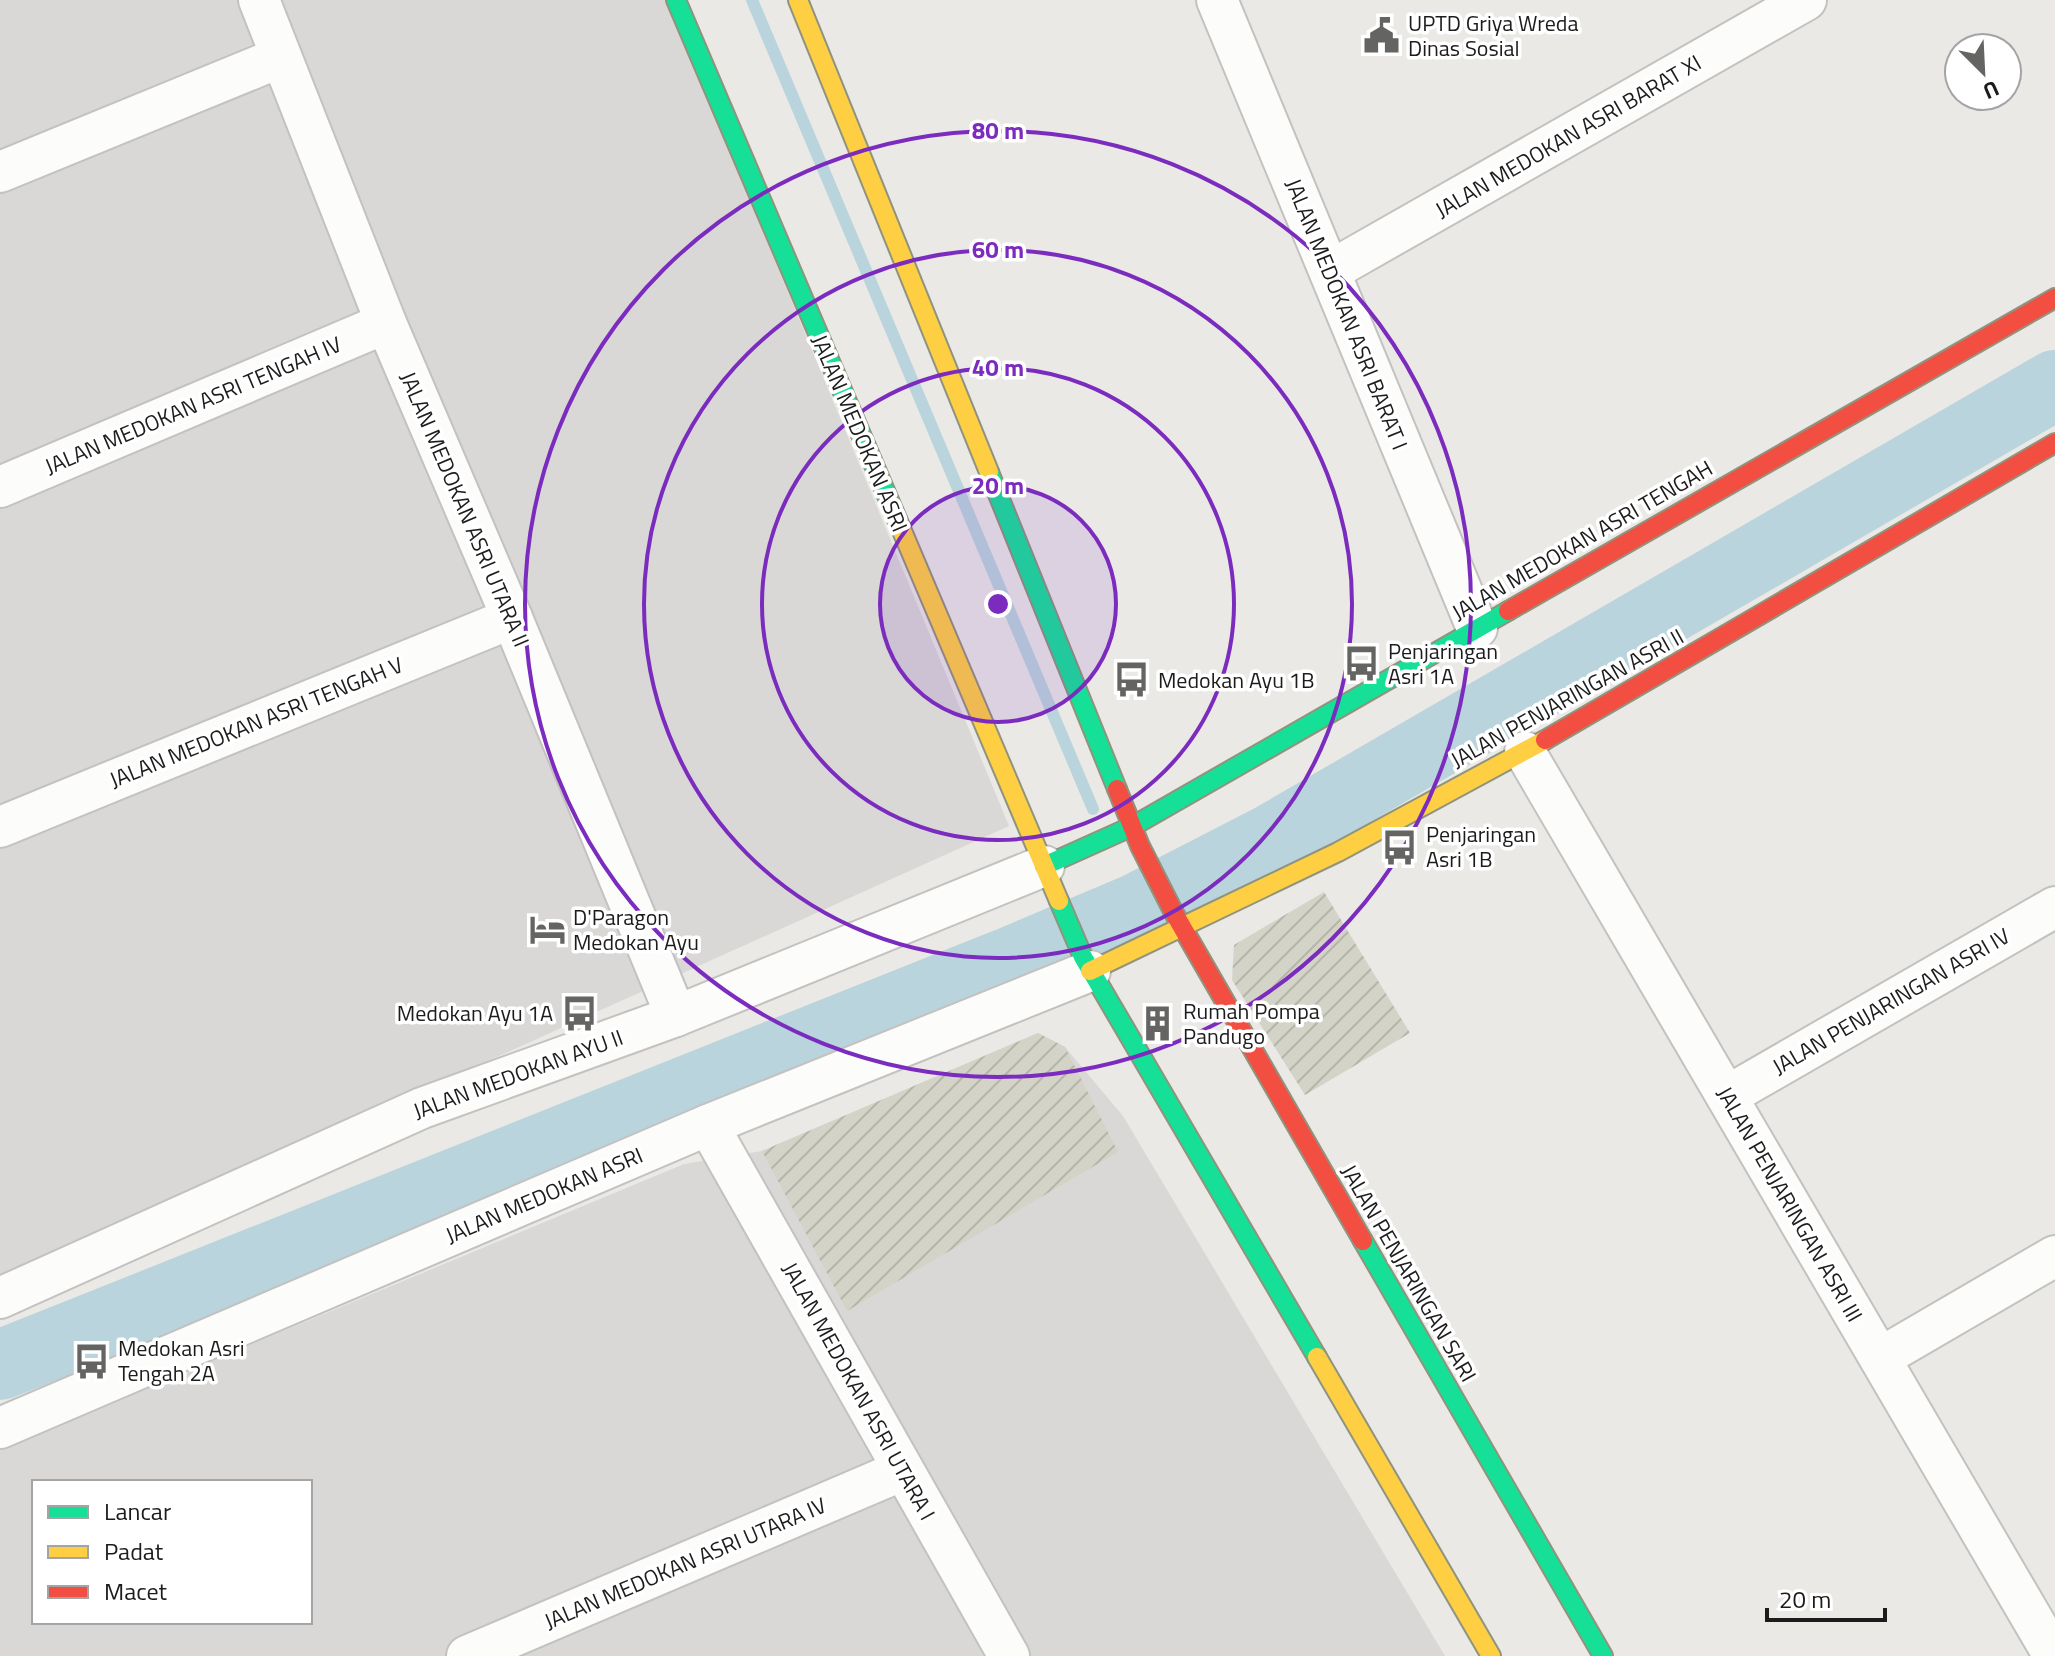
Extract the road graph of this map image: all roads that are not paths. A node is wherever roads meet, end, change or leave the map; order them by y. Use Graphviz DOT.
graph roads {
  1 [pos="259,0"];
  2 [pos="676,0"];
  3 [pos="798,0"];
  4 [pos="1217,0"];
  5 [pos="1806,0"];
  6 [pos="281,57"];
  7 [pos="0,172"];
  8 [pos="1330,271"];
  9 [pos="2055,298"];
  10 [pos="386,323"];
  11 [pos="2055,443"];
  12 [pos="0,487"];
  13 [pos="512,618"];
  14 [pos="1477,628"];
  15 [pos="1525,752"];
  16 [pos="1133,826"];
  17 [pos="0,827"];
  18 [pos="1046,872"];
  19 [pos="2055,907"];
  20 [pos="1179,921"];
  21 [pos="1086,964"];
  22 [pos="676,1016"];
  23 [pos="1727,1096"];
  24 [pos="708,1125"];
  25 [pos="2055,1256"];
  26 [pos="0,1298"];
  27 [pos="1880,1358"];
  28 [pos="0,1428"];
  29 [pos="903,1470"];
  30 [pos="2044,1610"];
  31 [pos="467,1656"];
  32 [pos="1009,1656"];
  33 [pos="1491,1656"];
  34 [pos="1603,1656"];
  35 [pos="2054,1656"];
  1 -- 6 [label="street, JALAN MEDOKAN ASRI UTARA II"];
  2 -- 18 [label="street, JALAN MEDOKAN ASRI"];
  3 -- 16 [label="street"];
  4 -- 8 [label="street, JALAN MEDOKAN ASRI BARAT I"];
  5 -- 8 [label="street, JALAN MEDOKAN ASRI BARAT XI"];
  6 -- 7 [label="street"];
  6 -- 10 [label="street, JALAN MEDOKAN ASRI UTARA II"];
  8 -- 14 [label="street, JALAN MEDOKAN ASRI BARAT I"];
  9 -- 14 [label="street, JALAN MEDOKAN ASRI TENGAH"];
  10 -- 12 [label="street, JALAN MEDOKAN ASRI TENGAH IV"];
  10 -- 13 [label="street, JALAN MEDOKAN ASRI UTARA II"];
  11 -- 15 [label="street, JALAN PENJARINGAN ASRI II"];
  13 -- 17 [label="street, JALAN MEDOKAN ASRI TENGAH V"];
  13 -- 22 [label="street, JALAN MEDOKAN ASRI UTARA II"];
  14 -- 16 [label="street, JALAN MEDOKAN ASRI TENGAH"];
  15 -- 20 [label="street, JALAN PENJARINGAN ASRI II"];
  15 -- 23 [label="street, JALAN PENJARINGAN ASRI III"];
  16 -- 18 [label="street"];
  16 -- 20 [label="street"];
  18 -- 21 [label="street, JALAN MEDOKAN ASRI"];
  18 -- 22 [label="street, JALAN MEDOKAN AYU II"];
  19 -- 23 [label="street, JALAN PENJARINGAN ASRI IV"];
  20 -- 21 [label="street, JALAN PENJARINGAN ASRI II"];
  20 -- 34 [label="street, JALAN PENJARINGAN SARI"];
  21 -- 24 [label="street, JALAN MEDOKAN ASRI"];
  21 -- 33 [label="street"];
  22 -- 26 [label="street, JALAN MEDOKAN AYU II"];
  23 -- 27 [label="street, JALAN PENJARINGAN ASRI III"];
  24 -- 28 [label="street, JALAN MEDOKAN ASRI"];
  24 -- 29 [label="street, JALAN MEDOKAN ASRI UTARA I"];
  25 -- 27 [label="street"];
  27 -- 30 [label="street, JALAN PENJARINGAN ASRI III"];
  29 -- 31 [label="street, JALAN MEDOKAN ASRI UTARA IV"];
  29 -- 32 [label="street, JALAN MEDOKAN ASRI UTARA I"];
  30 -- 35 [label="street, JALAN PENJARINGAN ASRI III"];
}
